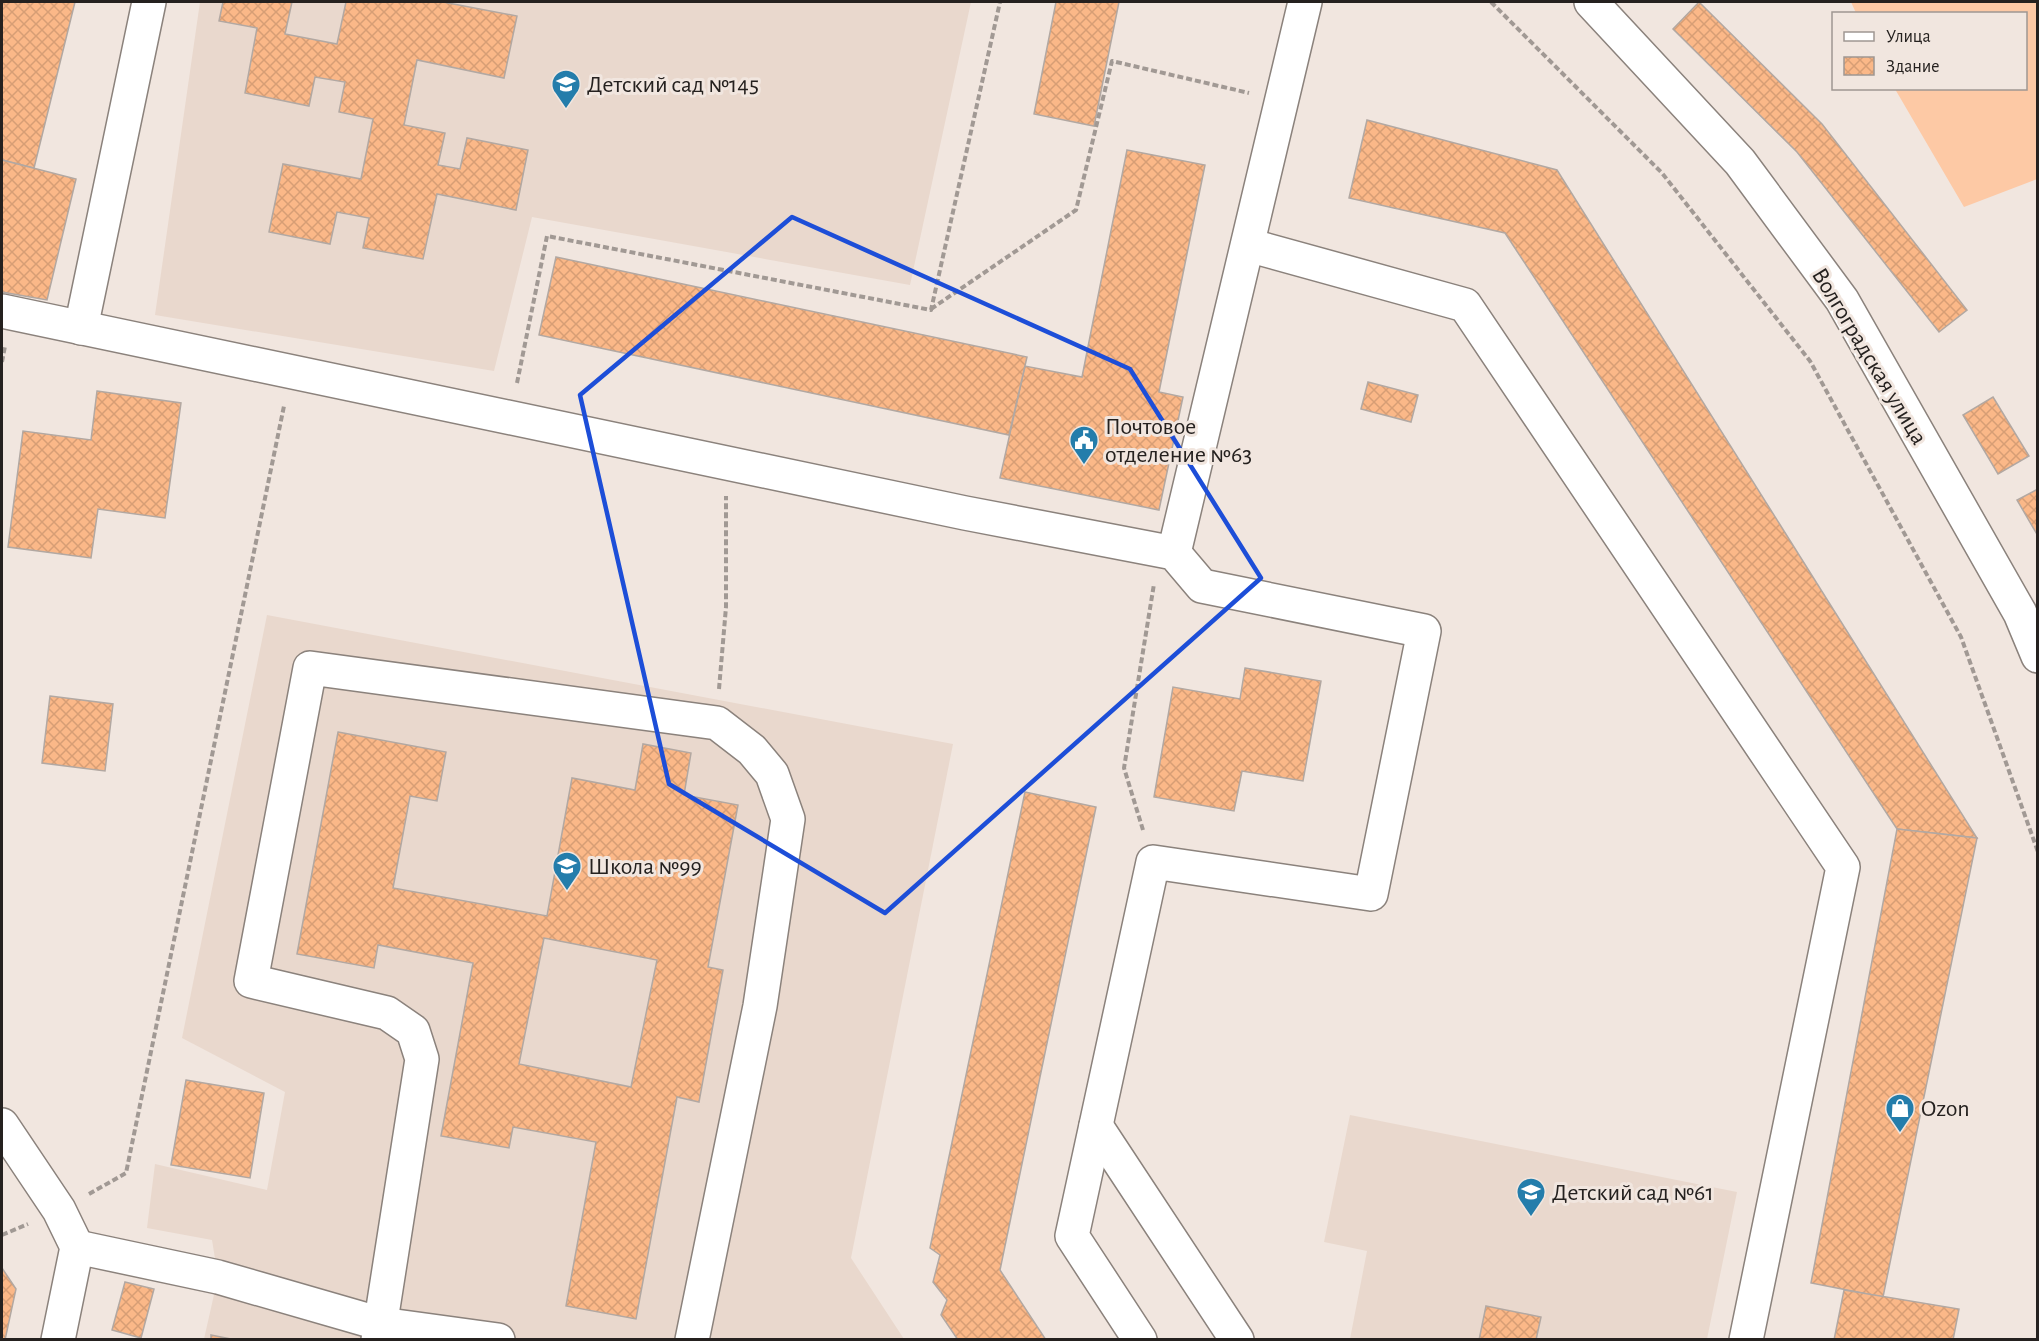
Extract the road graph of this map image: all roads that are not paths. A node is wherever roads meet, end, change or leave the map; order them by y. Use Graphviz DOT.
graph roads {
  1 [pos="149,2"];
  2 [pos="1305,2"];
  3 [pos="1591,2"];
  4 [pos="1248,245"];
  5 [pos="2,311"];
  6 [pos="81,328"];
  7 [pos="1167,552"];
  8 [pos="2037,656"];
  9 [pos="2,1125"];
  10 [pos="1096,1126"];
  11 [pos="78,1247"];
  12 [pos="380,1332"];
  13 [pos="58,1340"];
  14 [pos="498,1340"];
  15 [pos="692,1340"];
  16 [pos="1140,1340"];
  17 [pos="1237,1340"];
  18 [pos="1746,1340"];
  1 -- 6 [label="street"];
  2 -- 4 [label="street"];
  3 -- 8 [label="street, Волгоградская улица"];
  4 -- 7 [label="street"];
  4 -- 18 [label="street"];
  5 -- 6 [label="street"];
  6 -- 7 [label="street"];
  7 -- 10 [label="street"];
  9 -- 11 [label="street"];
  10 -- 16 [label="street"];
  10 -- 17 [label="street"];
  11 -- 12 [label="street"];
  11 -- 13 [label="street"];
  12 -- 14 [label="street"];
  12 -- 15 [label="street"];
}
